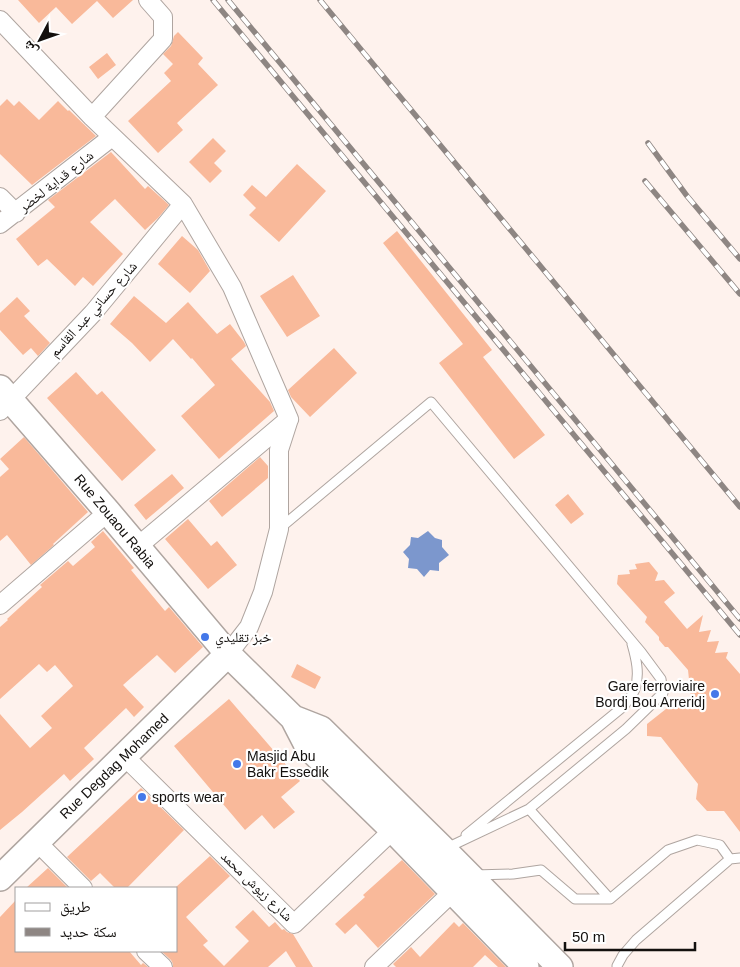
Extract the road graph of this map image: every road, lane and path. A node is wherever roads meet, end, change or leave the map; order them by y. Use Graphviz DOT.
graph roads {
  1 [pos="148,0"];
  2 [pos="0,20"];
  3 [pos="92,118"];
  4 [pos="112,137"];
  5 [pos="0,197"];
  6 [pos="183,204"];
  7 [pos="16,213"];
  8 [pos="0,224"];
  9 [pos="4,399"];
  10 [pos="289,419"];
  11 [pos="108,512"];
  12 [pos="279,529"];
  13 [pos="137,547"];
  14 [pos="0,605"];
  15 [pos="630,639"];
  16 [pos="228,654"];
  17 [pos="293,718"];
  18 [pos="124,756"];
  19 [pos="529,809"];
  20 [pos="393,830"];
  21 [pos="36,841"];
  22 [pos="441,856"];
  23 [pos="740,858"];
  24 [pos="730,859"];
  25 [pos="0,878"];
  26 [pos="461,884"];
  27 [pos="83,887"];
  28 [pos="610,899"];
  29 [pos="147,952"];
  30 [pos="617,966"];
  31 [pos="163,967"];
  32 [pos="374,967"];
  33 [pos="526,967"];
  34 [pos="560,967"];
  1 -- 3 [label="street"];
  2 -- 3 [label="street"];
  3 -- 4 [label="street"];
  4 -- 6 [label="street"];
  4 -- 7 [label="street, شارع قداية لخضر"];
  5 -- 7 [label="street"];
  6 -- 9 [label="street, شارع حساني عبد القاسم"];
  6 -- 10 [label="street"];
  7 -- 8 [label="street, شارع قداية لخضر"];
  9 -- 11 [label="street, Rue Zouaou Rabia"];
  10 -- 12 [label="street"];
  10 -- 13 [label="street"];
  11 -- 13 [label="street, Rue Zouaou Rabia"];
  11 -- 14 [label="street"];
  12 -- 15 [label="lane"];
  12 -- 16 [label="street"];
  13 -- 16 [label="street, Rue Zouaou Rabia"];
  15 -- 19 [label="lane"];
  15 -- 22 [label="lane"];
  16 -- 17 [label="street, Rue Zouaou Rabia"];
  16 -- 18 [label="street, Rue Degdag Mohamed"];
  17 -- 20 [label="street"];
  17 -- 22 [label="street"];
  18 -- 20 [label="street, شارع زيوش محمد"];
  18 -- 21 [label="street, Rue Degdag Mohamed"];
  19 -- 22 [label="lane"];
  19 -- 28 [label="lane"];
  20 -- 22 [label="street"];
  21 -- 25 [label="street, Rue Degdag Mohamed"];
  21 -- 27 [label="street"];
  22 -- 26 [label="street"];
  23 -- 24 [label="lane"];
  24 -- 28 [label="lane"];
  24 -- 30 [label="lane"];
  26 -- 28 [label="lane"];
  26 -- 32 [label="street"];
  26 -- 33 [label="street"];
  26 -- 34 [label="street"];
  29 -- 31 [label="street"];
}
